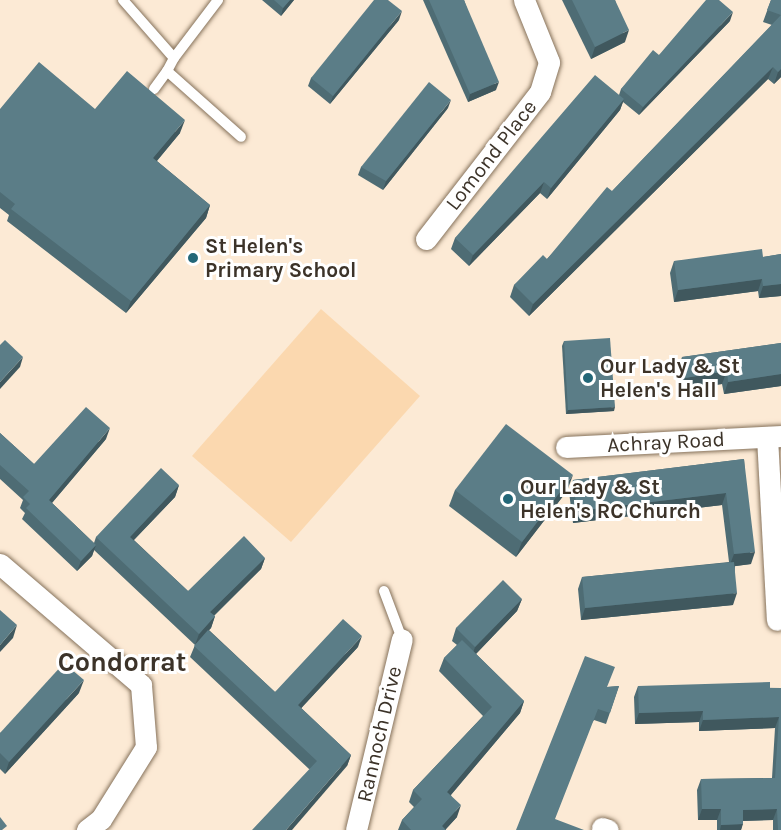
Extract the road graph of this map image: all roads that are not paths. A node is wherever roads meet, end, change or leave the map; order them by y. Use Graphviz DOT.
graph roads {
  1 [pos="123,0"];
  2 [pos="218,0"];
  3 [pos="524,0"];
  4 [pos="174,58"];
  5 [pos="167,71"];
  6 [pos="154,89"];
  7 [pos="241,137"];
  8 [pos="426,239"];
  9 [pos="774,437"];
  10 [pos="566,447"];
  11 [pos="0,564"];
  12 [pos="384,591"];
  13 [pos="777,620"];
  14 [pos="402,639"];
  15 [pos="87,830"];
  16 [pos="356,830"];
  1 -- 4 [label="lane"];
  2 -- 4 [label="lane"];
  3 -- 8 [label="street, Lomond Place"];
  4 -- 5 [label="lane"];
  5 -- 6 [label="lane"];
  5 -- 7 [label="lane"];
  9 -- 10 [label="street, Achray Road"];
  9 -- 13 [label="street, Achray Road"];
  11 -- 15 [label="street"];
  12 -- 14 [label="lane"];
  14 -- 16 [label="street, Rannoch Drive"];
}
